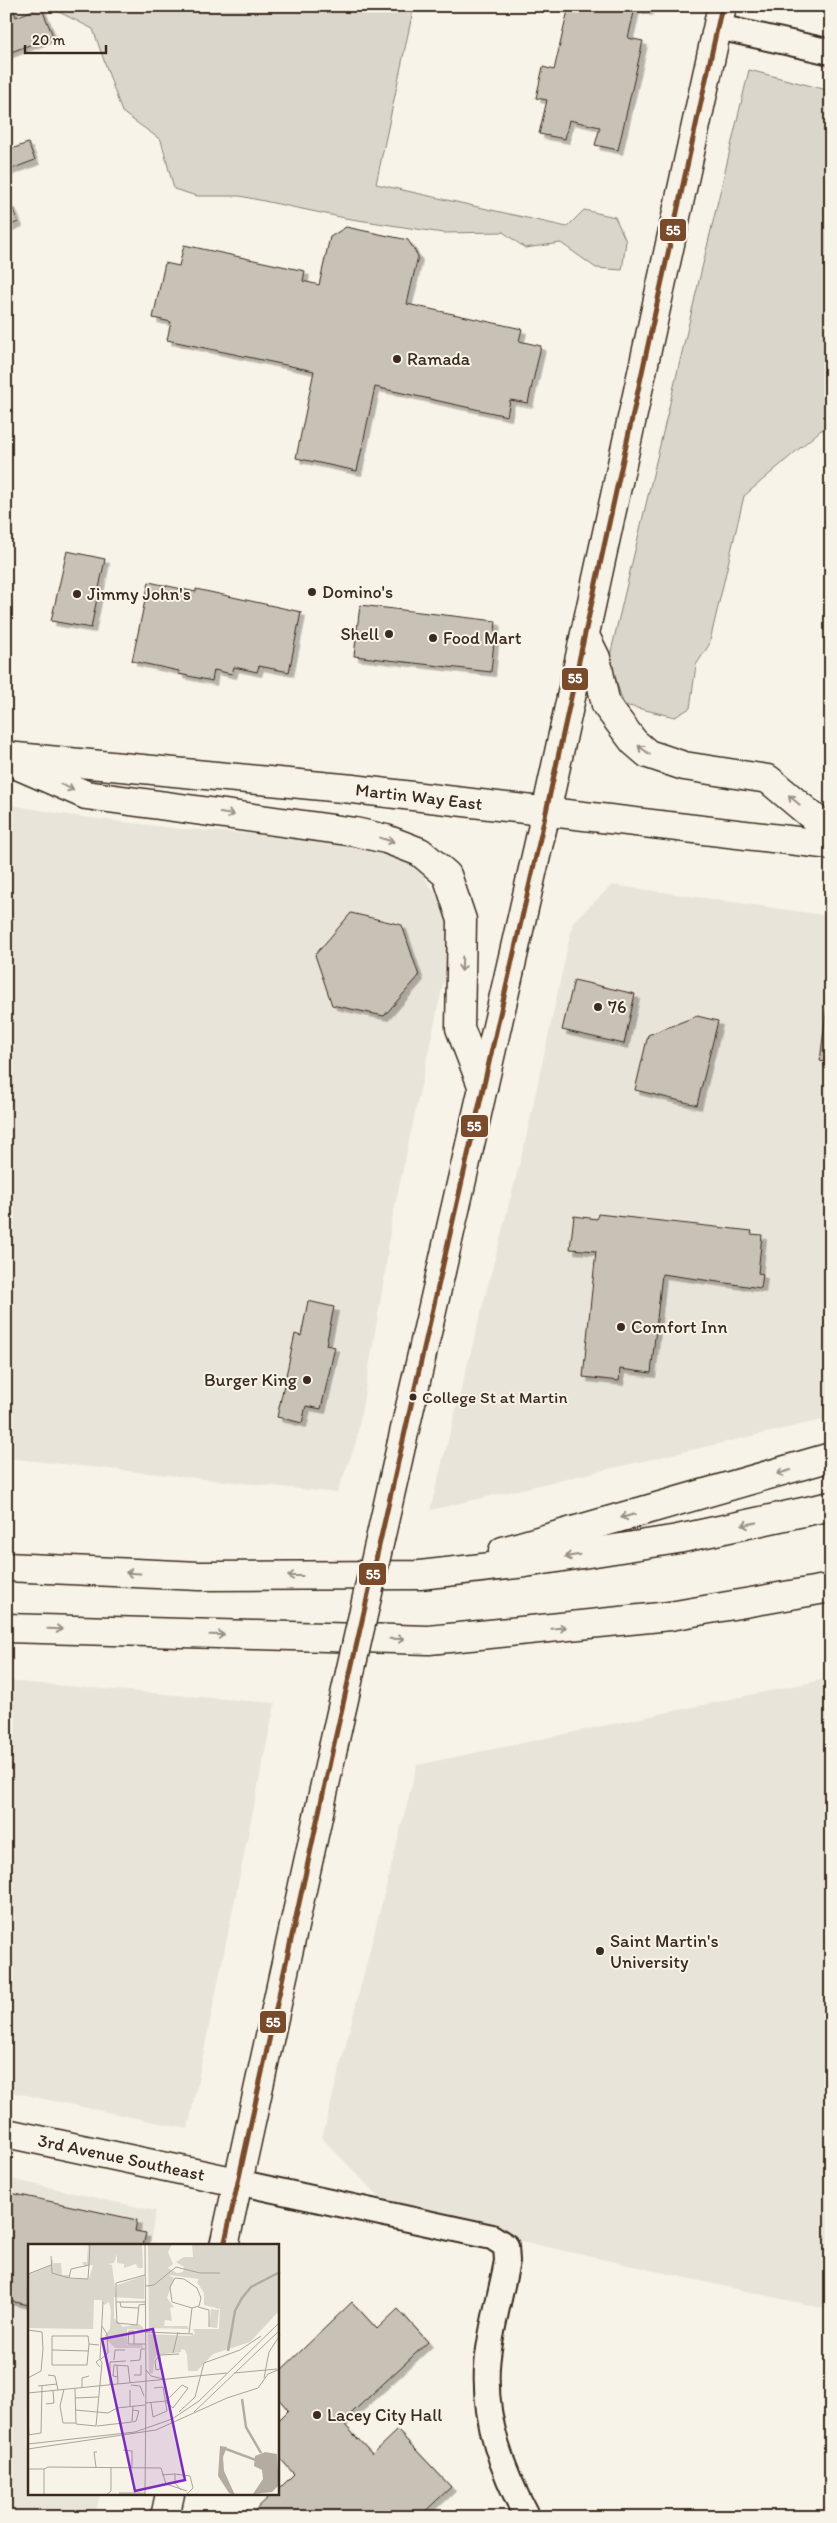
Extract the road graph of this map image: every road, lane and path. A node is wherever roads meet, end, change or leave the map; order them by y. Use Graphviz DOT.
graph roads {
  1 [pos="720,17"];
  2 [pos="831,52"];
  3 [pos="585,636"];
  4 [pos="6,756"];
  5 [pos="6,761"];
  6 [pos="546,812"];
  7 [pos="831,832"];
  8 [pos="831,845"];
  9 [pos="483,1088"];
  10 [pos="831,1457"];
  11 [pos="831,1506"];
  12 [pos="6,1568"];
  13 [pos="420,1575"];
  14 [pos="831,1588"];
  15 [pos="6,1628"];
  16 [pos="6,2133"];
  17 [pos="237,2182"];
  18 [pos="224,2244"];
  19 [pos="170,2496"];
  20 [pos="165,2517"];
  21 [pos="527,2517"];
  1 -- 2 [label="street"];
  1 -- 3 [label="main road"];
  3 -- 6 [label="main road"];
  7 -- 3 [label="main road, one-way"];
  4 -- 6 [label="main road, Martin Way East"];
  5 -- 9 [label="main road, one-way"];
  6 -- 8 [label="main road, Martin Way East"];
  6 -- 9 [label="main road"];
  9 -- 17 [label="main road, bridge"];
  10 -- 13 [label="main road, one-way"];
  11 -- 13 [label="main road, one-way"];
  13 -- 12 [label="main road, one-way"];
  15 -- 14 [label="main road, one-way"];
  16 -- 17 [label="main road, 3rd Avenue Southeast"];
  17 -- 18 [label="main road"];
  17 -- 21 [label="street"];
  19 -- 20 [label="main road"];
}
